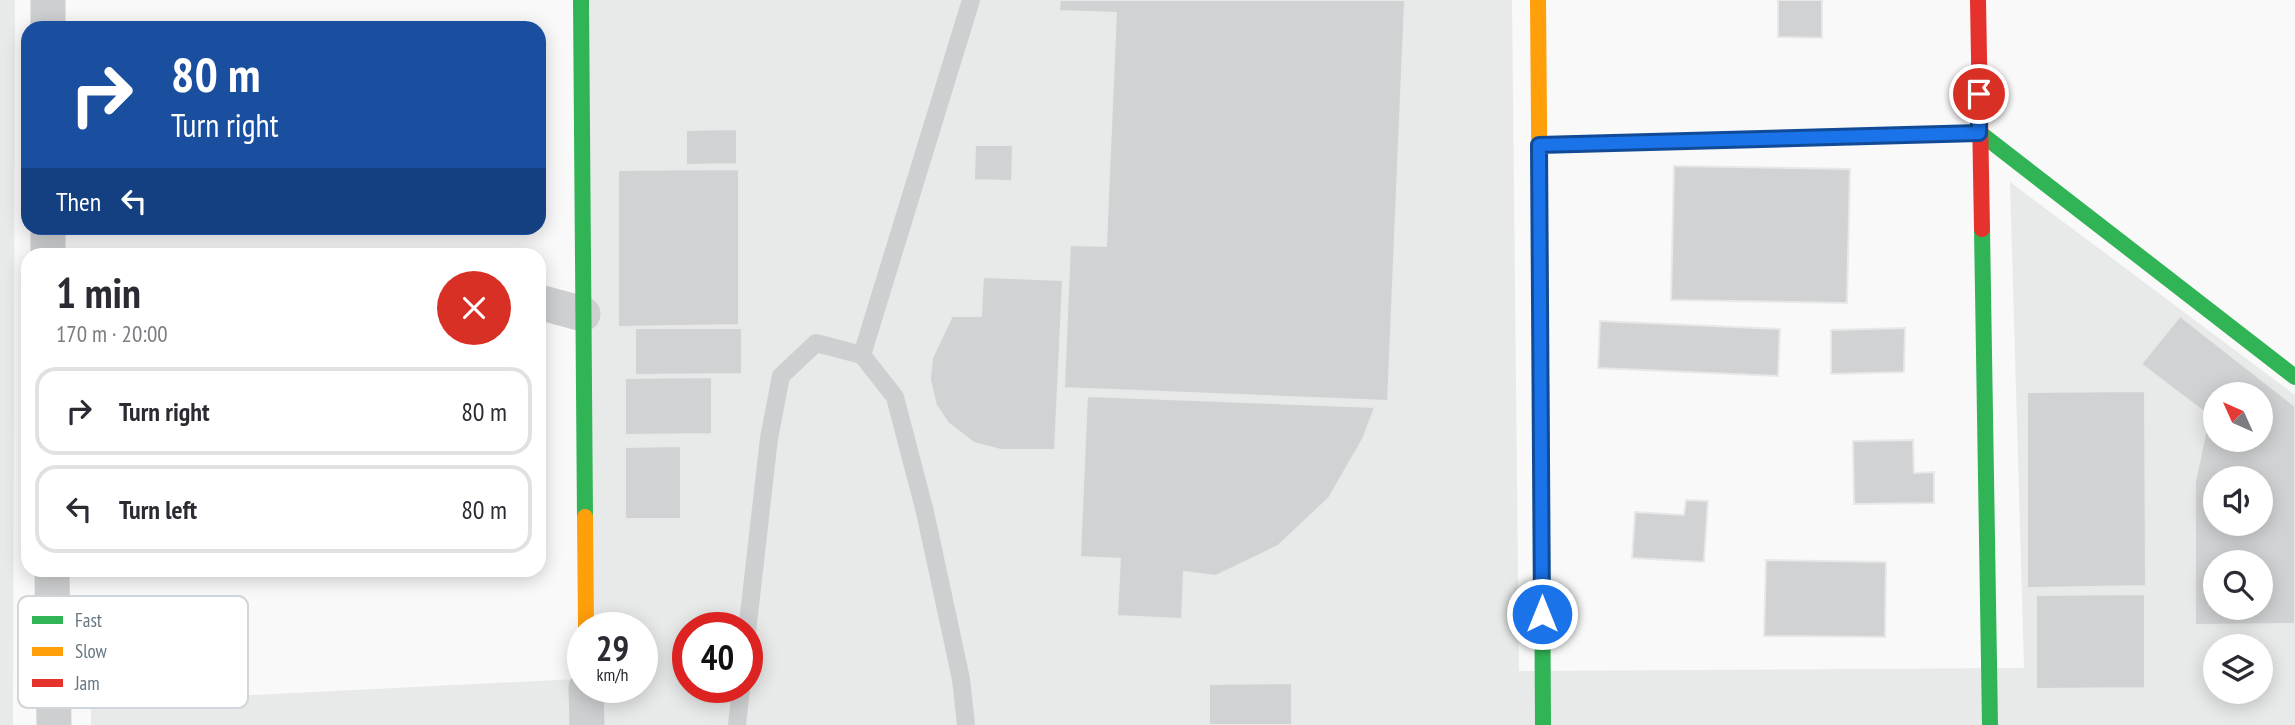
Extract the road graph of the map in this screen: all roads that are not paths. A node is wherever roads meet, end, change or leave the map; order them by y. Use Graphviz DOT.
graph roads {
  1 [pos="48,0"];
  2 [pos="581,0"];
  3 [pos="971,0"];
  4 [pos="1538,0"];
  5 [pos="1978,0"];
  6 [pos="1993,0"];
  7 [pos="48,21"];
  8 [pos="1979,75"];
  9 [pos="1979,133"];
  10 [pos="1539,145"];
  11 [pos="546,304"];
  12 [pos="583,314"];
  13 [pos="862,355"];
  14 [pos="2295,377"];
  15 [pos="52,577"];
  16 [pos="52,596"];
  17 [pos="586,612"];
  18 [pos="749,612"];
  19 [pos="586,703"];
  20 [pos="739,703"];
  21 [pos="587,725"];
  22 [pos="737,725"];
  23 [pos="966,725"];
  24 [pos="1543,725"];
  25 [pos="1990,725"];
  1 -- 7 [label="street"];
  2 -- 12 [label="street"];
  3 -- 13 [label="lane"];
  4 -- 10 [label="street"];
  5 -- 8 [label="street"];
  6 -- 8 [label="street"];
  8 -- 9 [label="street"];
  9 -- 10 [label="street"];
  9 -- 14 [label="street"];
  9 -- 25 [label="street"];
  10 -- 24 [label="street"];
  11 -- 12 [label="street"];
  12 -- 17 [label="street"];
  13 -- 18 [label="lane"];
  13 -- 23 [label="lane"];
  15 -- 16 [label="street"];
  19 -- 21 [label="street"];
  20 -- 22 [label="lane"];
}
